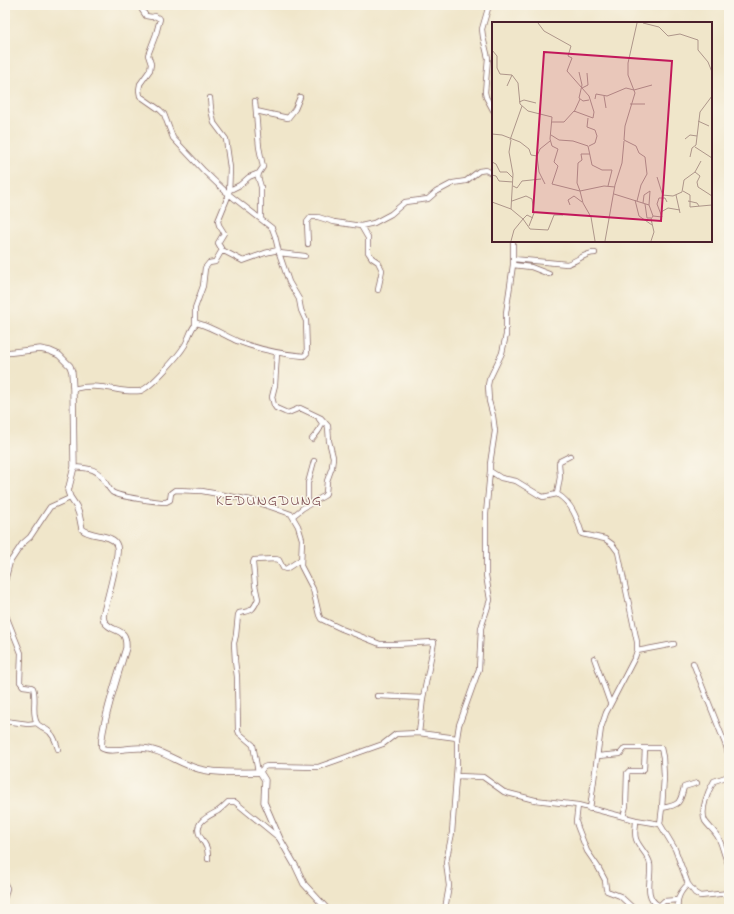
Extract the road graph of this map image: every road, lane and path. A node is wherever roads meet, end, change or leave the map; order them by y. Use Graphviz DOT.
graph roads {
  1 [pos="142,5"];
  2 [pos="489,5"];
  3 [pos="300,97"];
  4 [pos="210,98"];
  5 [pos="255,101"];
  6 [pos="492,108"];
  7 [pos="256,111"];
  8 [pos="259,173"];
  9 [pos="492,173"];
  10 [pos="229,192"];
  11 [pos="261,219"];
  12 [pos="361,226"];
  13 [pos="513,242"];
  14 [pos="308,244"];
  15 [pos="222,250"];
  16 [pos="278,252"];
  17 [pos="595,253"];
  18 [pos="305,256"];
  19 [pos="513,259"];
  20 [pos="513,265"];
  21 [pos="549,274"];
  22 [pos="378,290"];
  23 [pos="195,324"];
  24 [pos="5,353"];
  25 [pos="277,354"];
  26 [pos="72,389"];
  27 [pos="316,416"];
  28 [pos="312,439"];
  29 [pos="570,456"];
  30 [pos="314,461"];
  31 [pos="74,466"];
  32 [pos="490,471"];
  33 [pos="557,494"];
  34 [pos="70,498"];
  35 [pos="308,505"];
  36 [pos="293,516"];
  37 [pos="300,560"];
  38 [pos="5,581"];
  39 [pos="5,613"];
  40 [pos="674,644"];
  41 [pos="637,651"];
  42 [pos="594,658"];
  43 [pos="693,663"];
  44 [pos="377,696"];
  45 [pos="423,698"];
  46 [pos="610,703"];
  47 [pos="5,721"];
  48 [pos="37,723"];
  49 [pos="419,733"];
  50 [pos="457,738"];
  51 [pos="645,748"];
  52 [pos="58,749"];
  53 [pos="598,756"];
  54 [pos="729,757"];
  55 [pos="259,772"];
  56 [pos="456,776"];
  57 [pos="729,776"];
  58 [pos="697,783"];
  59 [pos="578,805"];
  60 [pos="590,808"];
  61 [pos="662,808"];
  62 [pos="623,817"];
  63 [pos="636,820"];
  64 [pos="660,824"];
  65 [pos="281,840"];
  66 [pos="208,859"];
  67 [pos="728,863"];
  68 [pos="5,884"];
  69 [pos="688,884"];
  70 [pos="729,893"];
  71 [pos="5,896"];
  72 [pos="678,900"];
  73 [pos="142,909"];
  74 [pos="146,909"];
  75 [pos="327,909"];
  76 [pos="445,909"];
  77 [pos="634,909"];
  78 [pos="678,909"];
  1 -- 10 [label="street"];
  2 -- 6 [label="street"];
  3 -- 7 [label="street"];
  4 -- 10 [label="street"];
  5 -- 7 [label="street"];
  7 -- 8 [label="street"];
  8 -- 10 [label="street"];
  8 -- 11 [label="street"];
  9 -- 12 [label="street"];
  10 -- 11 [label="street"];
  10 -- 15 [label="street"];
  11 -- 16 [label="street"];
  12 -- 14 [label="street"];
  12 -- 22 [label="street"];
  13 -- 19 [label="street"];
  15 -- 16 [label="street"];
  15 -- 23 [label="street"];
  16 -- 18 [label="street"];
  16 -- 25 [label="street"];
  17 -- 19 [label="street"];
  19 -- 20 [label="street"];
  20 -- 21 [label="street"];
  20 -- 32 [label="street"];
  23 -- 25 [label="street"];
  23 -- 26 [label="street"];
  24 -- 26 [label="street"];
  25 -- 27 [label="street"];
  26 -- 31 [label="street"];
  27 -- 28 [label="street"];
  27 -- 35 [label="street"];
  29 -- 33 [label="street"];
  30 -- 35 [label="street"];
  31 -- 34 [label="street"];
  31 -- 36 [label="street"];
  32 -- 33 [label="street"];
  32 -- 50 [label="street"];
  33 -- 41 [label="street"];
  34 -- 38 [label="street"];
  34 -- 55 [label="street"];
  35 -- 36 [label="street"];
  36 -- 37 [label="street"];
  37 -- 45 [label="street"];
  37 -- 55 [label="street"];
  39 -- 48 [label="street"];
  40 -- 41 [label="street"];
  41 -- 46 [label="street"];
  42 -- 46 [label="street"];
  43 -- 54 [label="street"];
  44 -- 45 [label="street"];
  45 -- 49 [label="street"];
  46 -- 53 [label="street"];
  47 -- 48 [label="street"];
  48 -- 52 [label="street"];
  49 -- 50 [label="street"];
  49 -- 55 [label="street"];
  50 -- 56 [label="street"];
  51 -- 53 [label="street"];
  51 -- 61 [label="street"];
  51 -- 62 [label="street"];
  53 -- 60 [label="street"];
  55 -- 65 [label="street"];
  56 -- 59 [label="street"];
  56 -- 76 [label="street"];
  57 -- 67 [label="street"];
  58 -- 61 [label="street"];
  59 -- 60 [label="street"];
  59 -- 77 [label="street"];
  60 -- 62 [label="street"];
  61 -- 64 [label="street"];
  62 -- 63 [label="street"];
  63 -- 64 [label="street"];
  63 -- 72 [label="street"];
  64 -- 69 [label="street"];
  65 -- 66 [label="street"];
  65 -- 75 [label="street"];
  68 -- 71 [label="street"];
  69 -- 70 [label="street"];
  69 -- 72 [label="street"];
  72 -- 78 [label="street"];
  73 -- 74 [label="street"];
}
